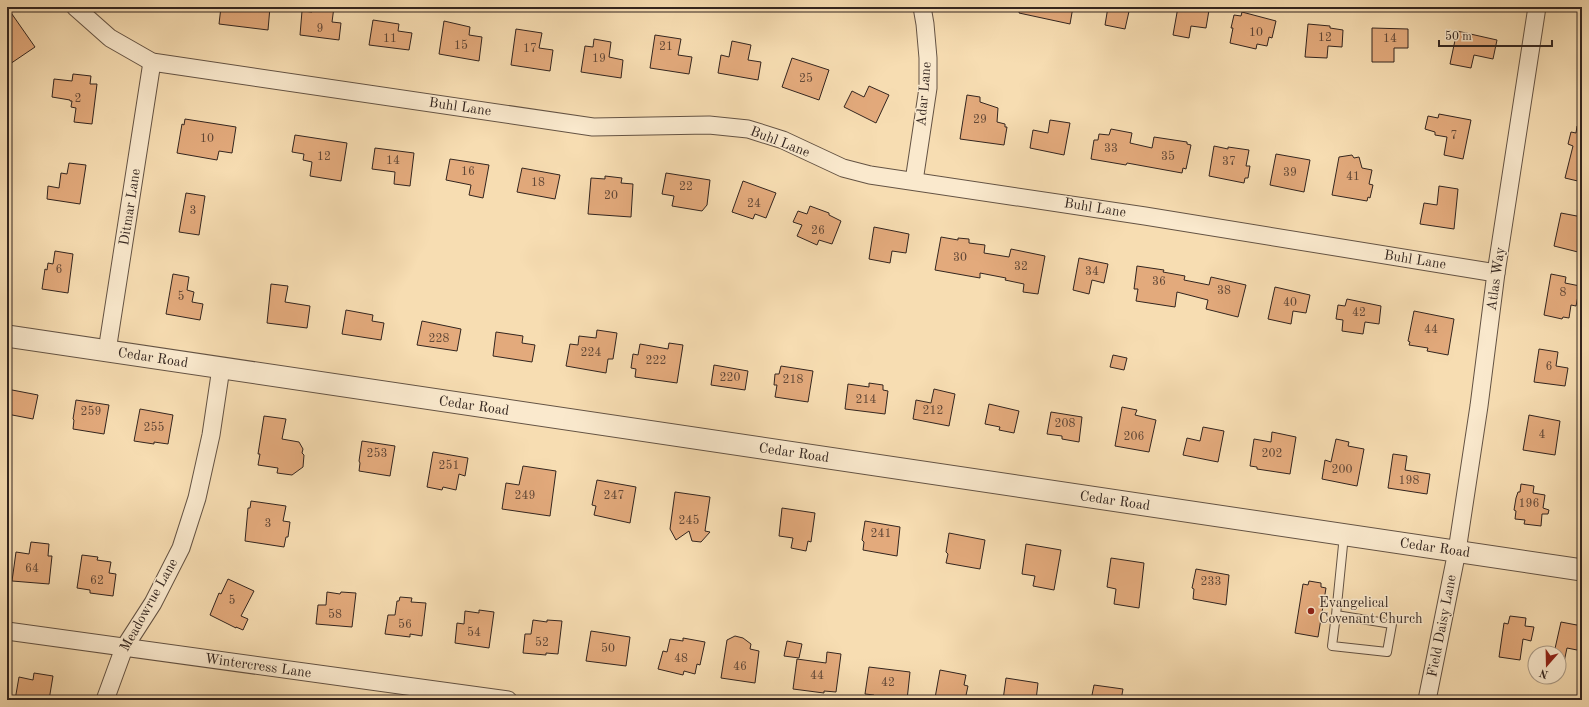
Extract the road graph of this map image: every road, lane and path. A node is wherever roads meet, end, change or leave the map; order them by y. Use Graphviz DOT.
graph roads {
  1 [pos="75,7"];
  2 [pos="922,7"];
  3 [pos="1537,7"];
  4 [pos="152,62"];
  5 [pos="914,181"];
  6 [pos="1496,273"];
  7 [pos="7,336"];
  8 [pos="107,351"];
  9 [pos="221,368"];
  10 [pos="1344,534"];
  11 [pos="1457,551"];
  12 [pos="1582,570"];
  13 [pos="1336,615"];
  14 [pos="7,631"];
  15 [pos="124,648"];
  16 [pos="105,700"];
  17 [pos="508,700"];
  18 [pos="1427,700"];
  1 -- 4 [label="street, Buhl Lane"];
  2 -- 5 [label="street, Adar Lane"];
  3 -- 6 [label="street, Atlas Way"];
  4 -- 5 [label="street, Buhl Lane"];
  4 -- 8 [label="street, Ditmar Lane"];
  5 -- 6 [label="street, Buhl Lane"];
  6 -- 11 [label="street, Atlas Way"];
  7 -- 8 [label="street, Cedar Road"];
  8 -- 9 [label="street, Cedar Road"];
  9 -- 10 [label="street, Cedar Road"];
  9 -- 15 [label="street, Meadowrue Lane"];
  10 -- 11 [label="street, Cedar Road"];
  10 -- 13 [label="lane"];
  11 -- 12 [label="street, Cedar Road"];
  11 -- 18 [label="street, Field Daisy Lane"];
  13 -- 13 [label="lane"];
  14 -- 15 [label="street, Wintercress Lane"];
  15 -- 16 [label="street, Meadowrue Lane"];
  15 -- 17 [label="street, Wintercress Lane"];
}
